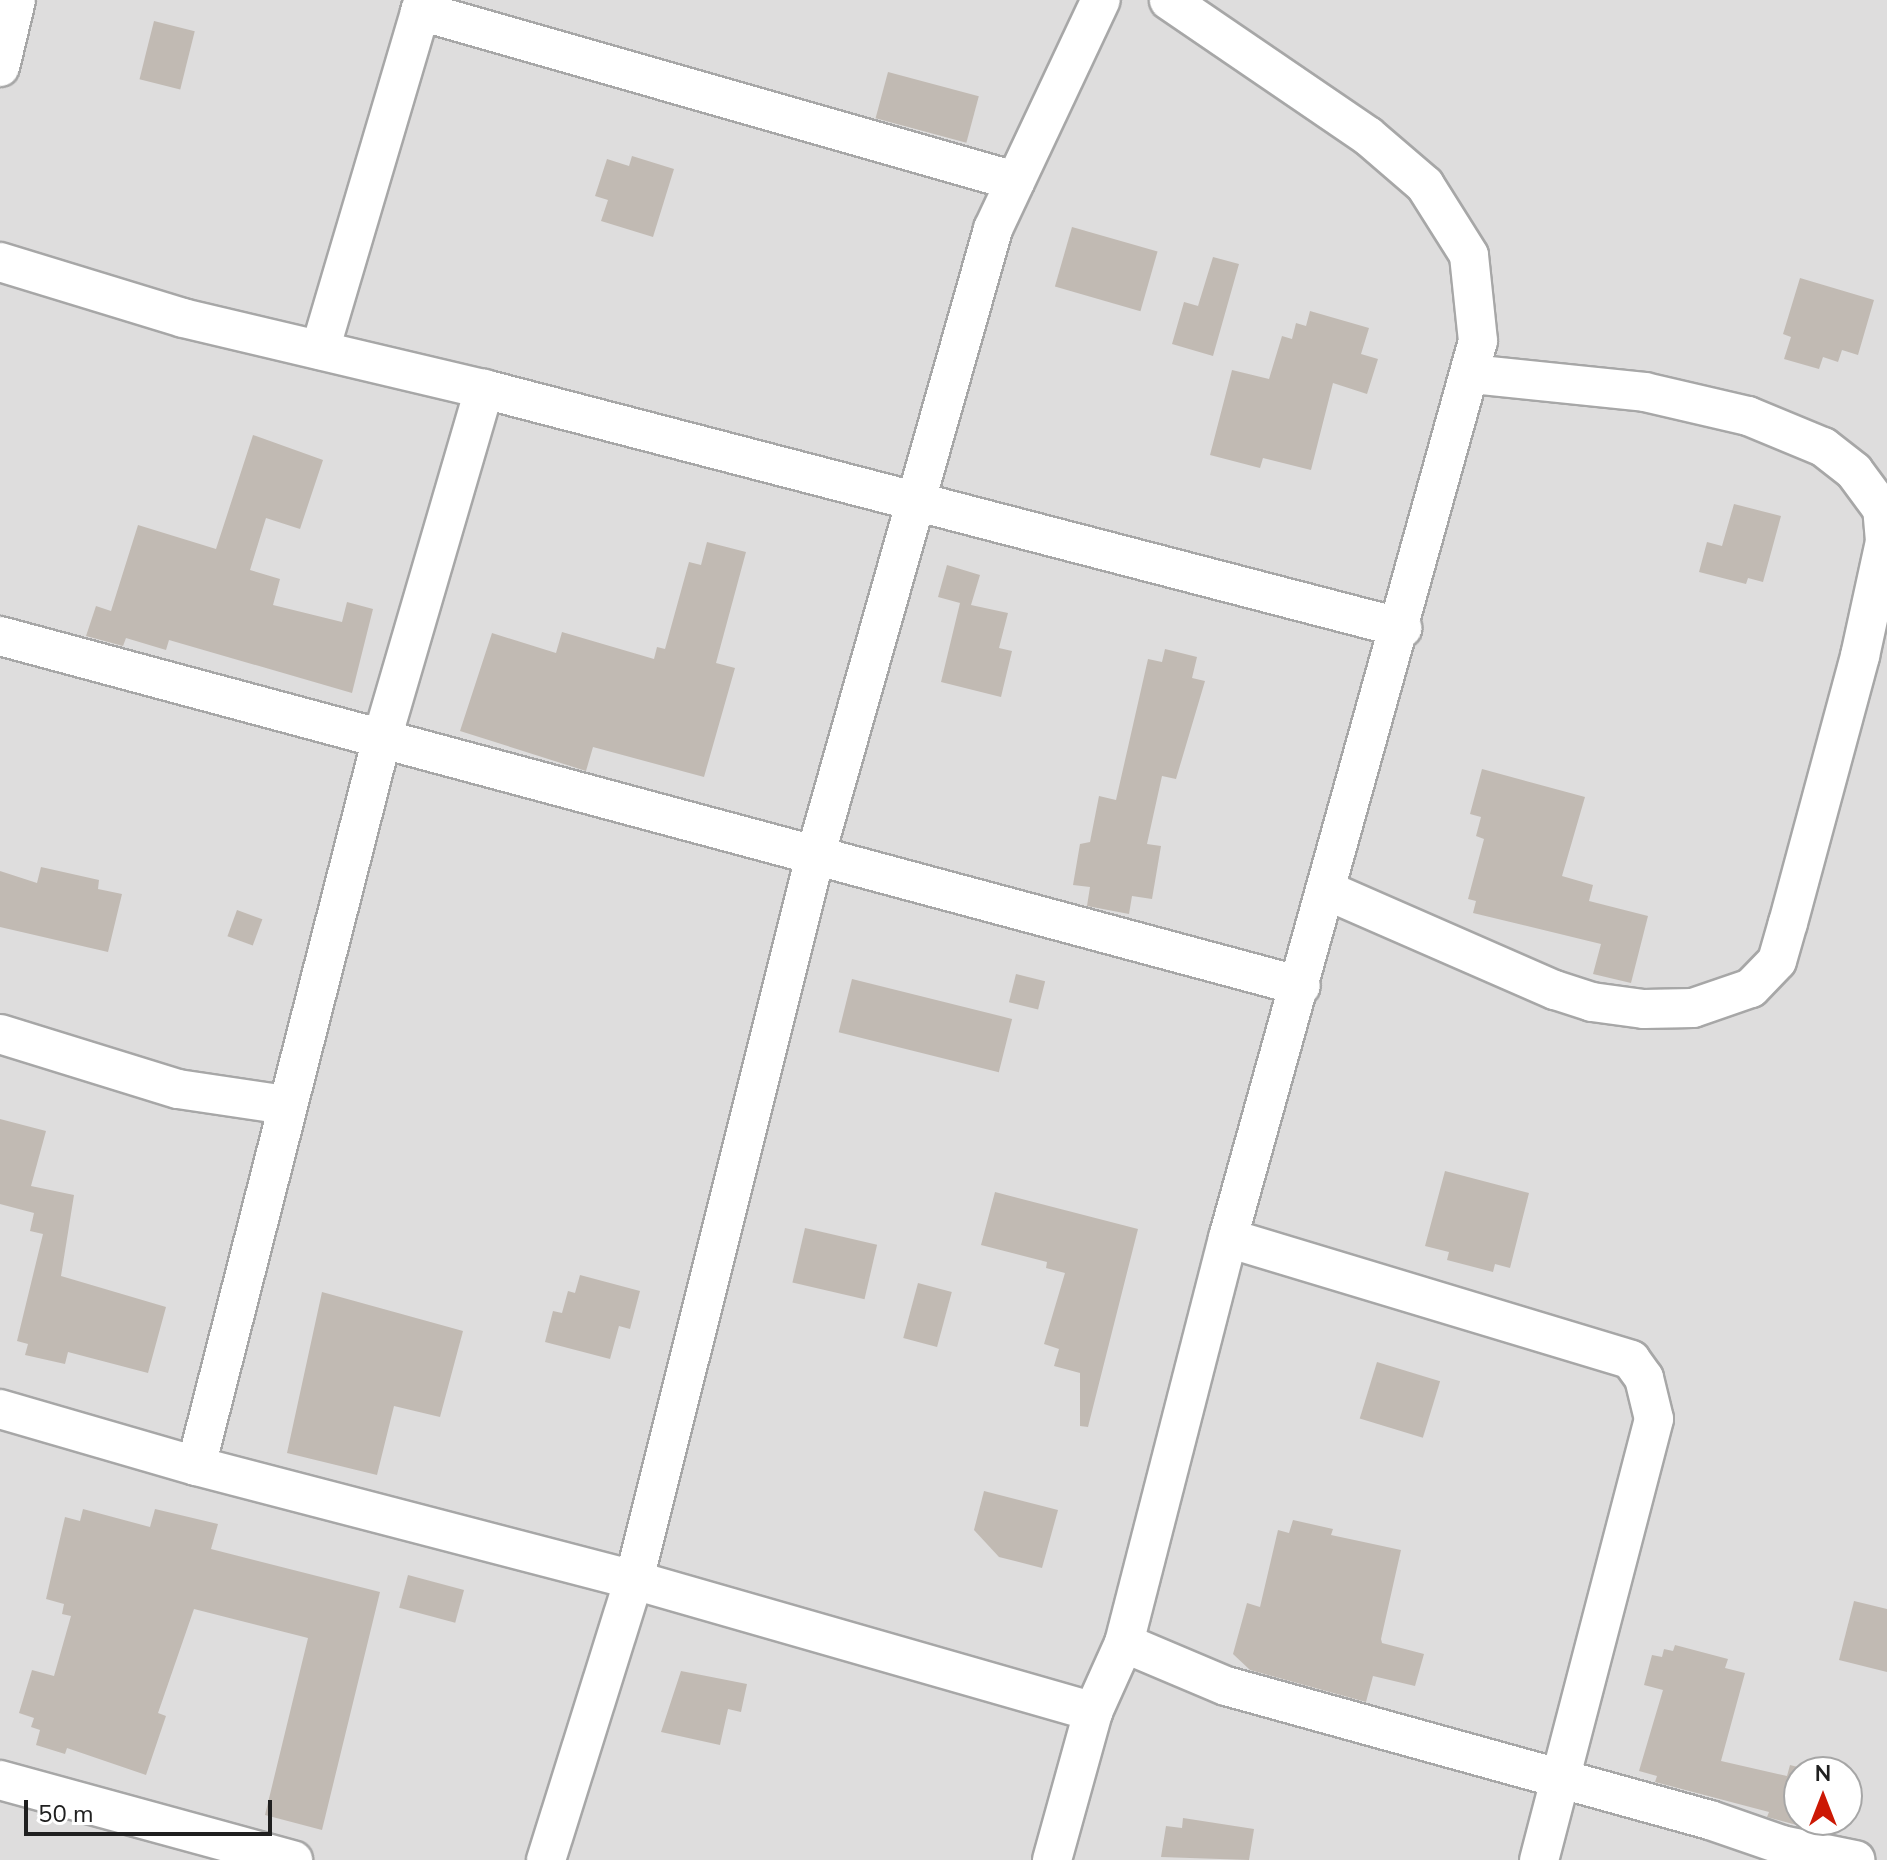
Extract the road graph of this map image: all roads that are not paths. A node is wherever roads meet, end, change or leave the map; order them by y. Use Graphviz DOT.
graph roads {
  1 [pos="16,0"];
  2 [pos="1101,0"];
  3 [pos="1169,0"];
  4 [pos="422,6"];
  5 [pos="0,67"];
  6 [pos="1015,181"];
  7 [pos="0,262"];
  8 [pos="320,350"];
  9 [pos="1472,374"];
  10 [pos="484,389"];
  11 [pos="917,506"];
  12 [pos="1402,628"];
  13 [pos="0,636"];
  14 [pos="381,742"];
  15 [pos="816,853"];
  16 [pos="1328,891"];
  17 [pos="1301,986"];
  18 [pos="0,1034"];
  19 [pos="286,1105"];
  20 [pos="1228,1238"];
  21 [pos="0,1409"];
  22 [pos="196,1466"];
  23 [pos="634,1580"];
  24 [pos="1124,1643"];
  25 [pos="1093,1712"];
  26 [pos="1560,1778"];
  27 [pos="0,1780"];
  28 [pos="293,1860"];
  29 [pos="546,1860"];
  30 [pos="1052,1860"];
  31 [pos="1539,1860"];
  32 [pos="1855,1860"];
  1 -- 5 [label="street"];
  2 -- 6 [label="street"];
  3 -- 9 [label="street"];
  4 -- 6 [label="street"];
  4 -- 8 [label="street"];
  6 -- 11 [label="street"];
  7 -- 8 [label="street"];
  8 -- 10 [label="street"];
  9 -- 12 [label="street"];
  9 -- 16 [label="street"];
  10 -- 11 [label="street"];
  10 -- 14 [label="street"];
  11 -- 12 [label="street"];
  11 -- 15 [label="street"];
  12 -- 16 [label="street"];
  13 -- 14 [label="street"];
  14 -- 15 [label="street"];
  14 -- 19 [label="street"];
  15 -- 17 [label="street"];
  15 -- 23 [label="street"];
  16 -- 17 [label="street"];
  17 -- 20 [label="street"];
  18 -- 19 [label="street"];
  19 -- 22 [label="street"];
  20 -- 24 [label="street"];
  20 -- 26 [label="street"];
  21 -- 22 [label="street"];
  22 -- 23 [label="street"];
  23 -- 25 [label="street"];
  23 -- 29 [label="street"];
  24 -- 25 [label="street"];
  24 -- 26 [label="street"];
  25 -- 30 [label="street"];
  26 -- 31 [label="street"];
  26 -- 32 [label="street"];
  27 -- 28 [label="street"];
}
